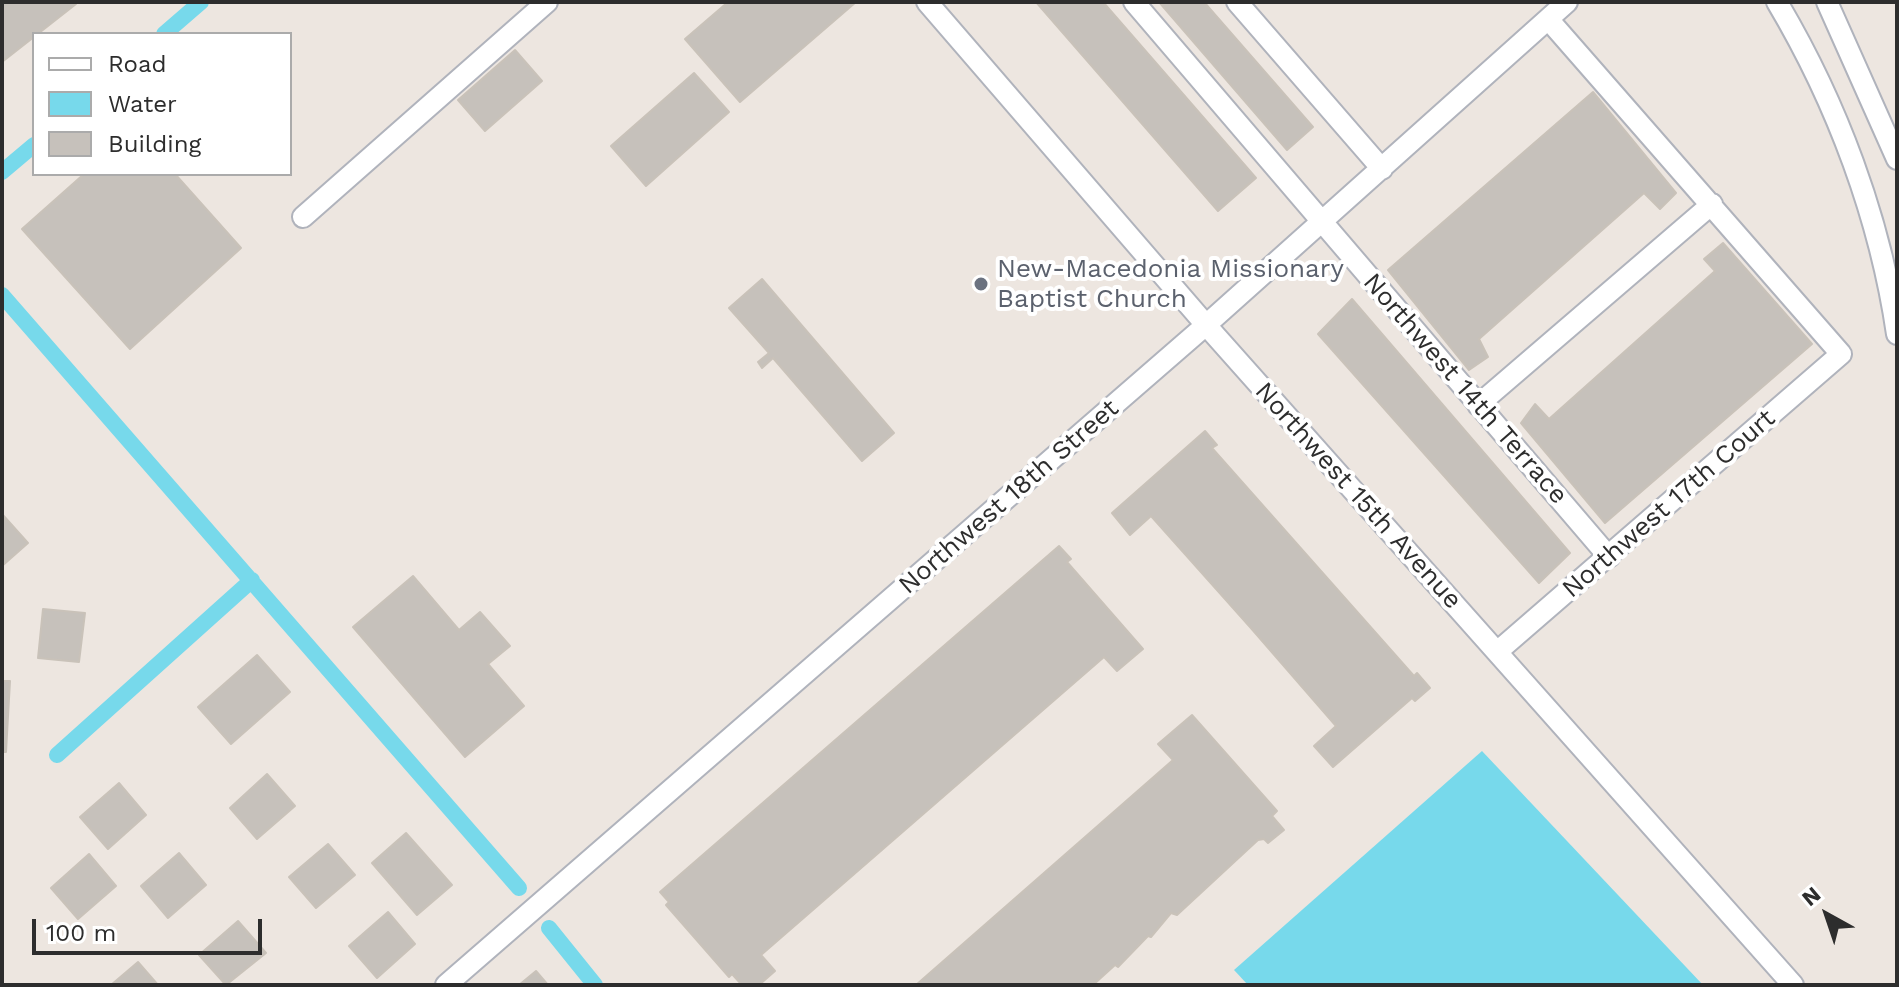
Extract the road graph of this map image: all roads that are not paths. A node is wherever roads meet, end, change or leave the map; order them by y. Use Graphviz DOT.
graph roads {
  1 [pos="547,2"];
  2 [pos="927,2"];
  3 [pos="1134,2"];
  4 [pos="1237,2"];
  5 [pos="1567,2"];
  6 [pos="1777,2"];
  7 [pos="1827,2"];
  8 [pos="1548,19"];
  9 [pos="1897,159"];
  10 [pos="1382,169"];
  11 [pos="1712,204"];
  12 [pos="303,217"];
  13 [pos="1322,222"];
  14 [pos="1896,323"];
  15 [pos="1206,325"];
  16 [pos="1478,405"];
  17 [pos="1609,557"];
  18 [pos="1497,652"];
  19 [pos="446,985"];
  20 [pos="1793,985"];
  1 -- 12 [label="street"];
  2 -- 15 [label="street, Northwest 15th Avenue"];
  3 -- 13 [label="street, Northwest 14th Terrace"];
  4 -- 10 [label="street"];
  5 -- 8 [label="street, Northwest 18th Street"];
  6 -- 14 [label="street"];
  7 -- 9 [label="street"];
  8 -- 10 [label="street, Northwest 18th Street"];
  8 -- 11 [label="street"];
  10 -- 13 [label="street, Northwest 18th Street"];
  11 -- 16 [label="street"];
  11 -- 17 [label="street, Northwest 17th Court"];
  13 -- 15 [label="street, Northwest 18th Street"];
  13 -- 16 [label="street, Northwest 14th Terrace"];
  15 -- 18 [label="street, Northwest 15th Avenue"];
  15 -- 19 [label="street, Northwest 18th Street"];
  16 -- 17 [label="street, Northwest 14th Terrace"];
  17 -- 18 [label="street, Northwest 17th Court"];
  18 -- 20 [label="street, Northwest 15th Avenue"];
}
